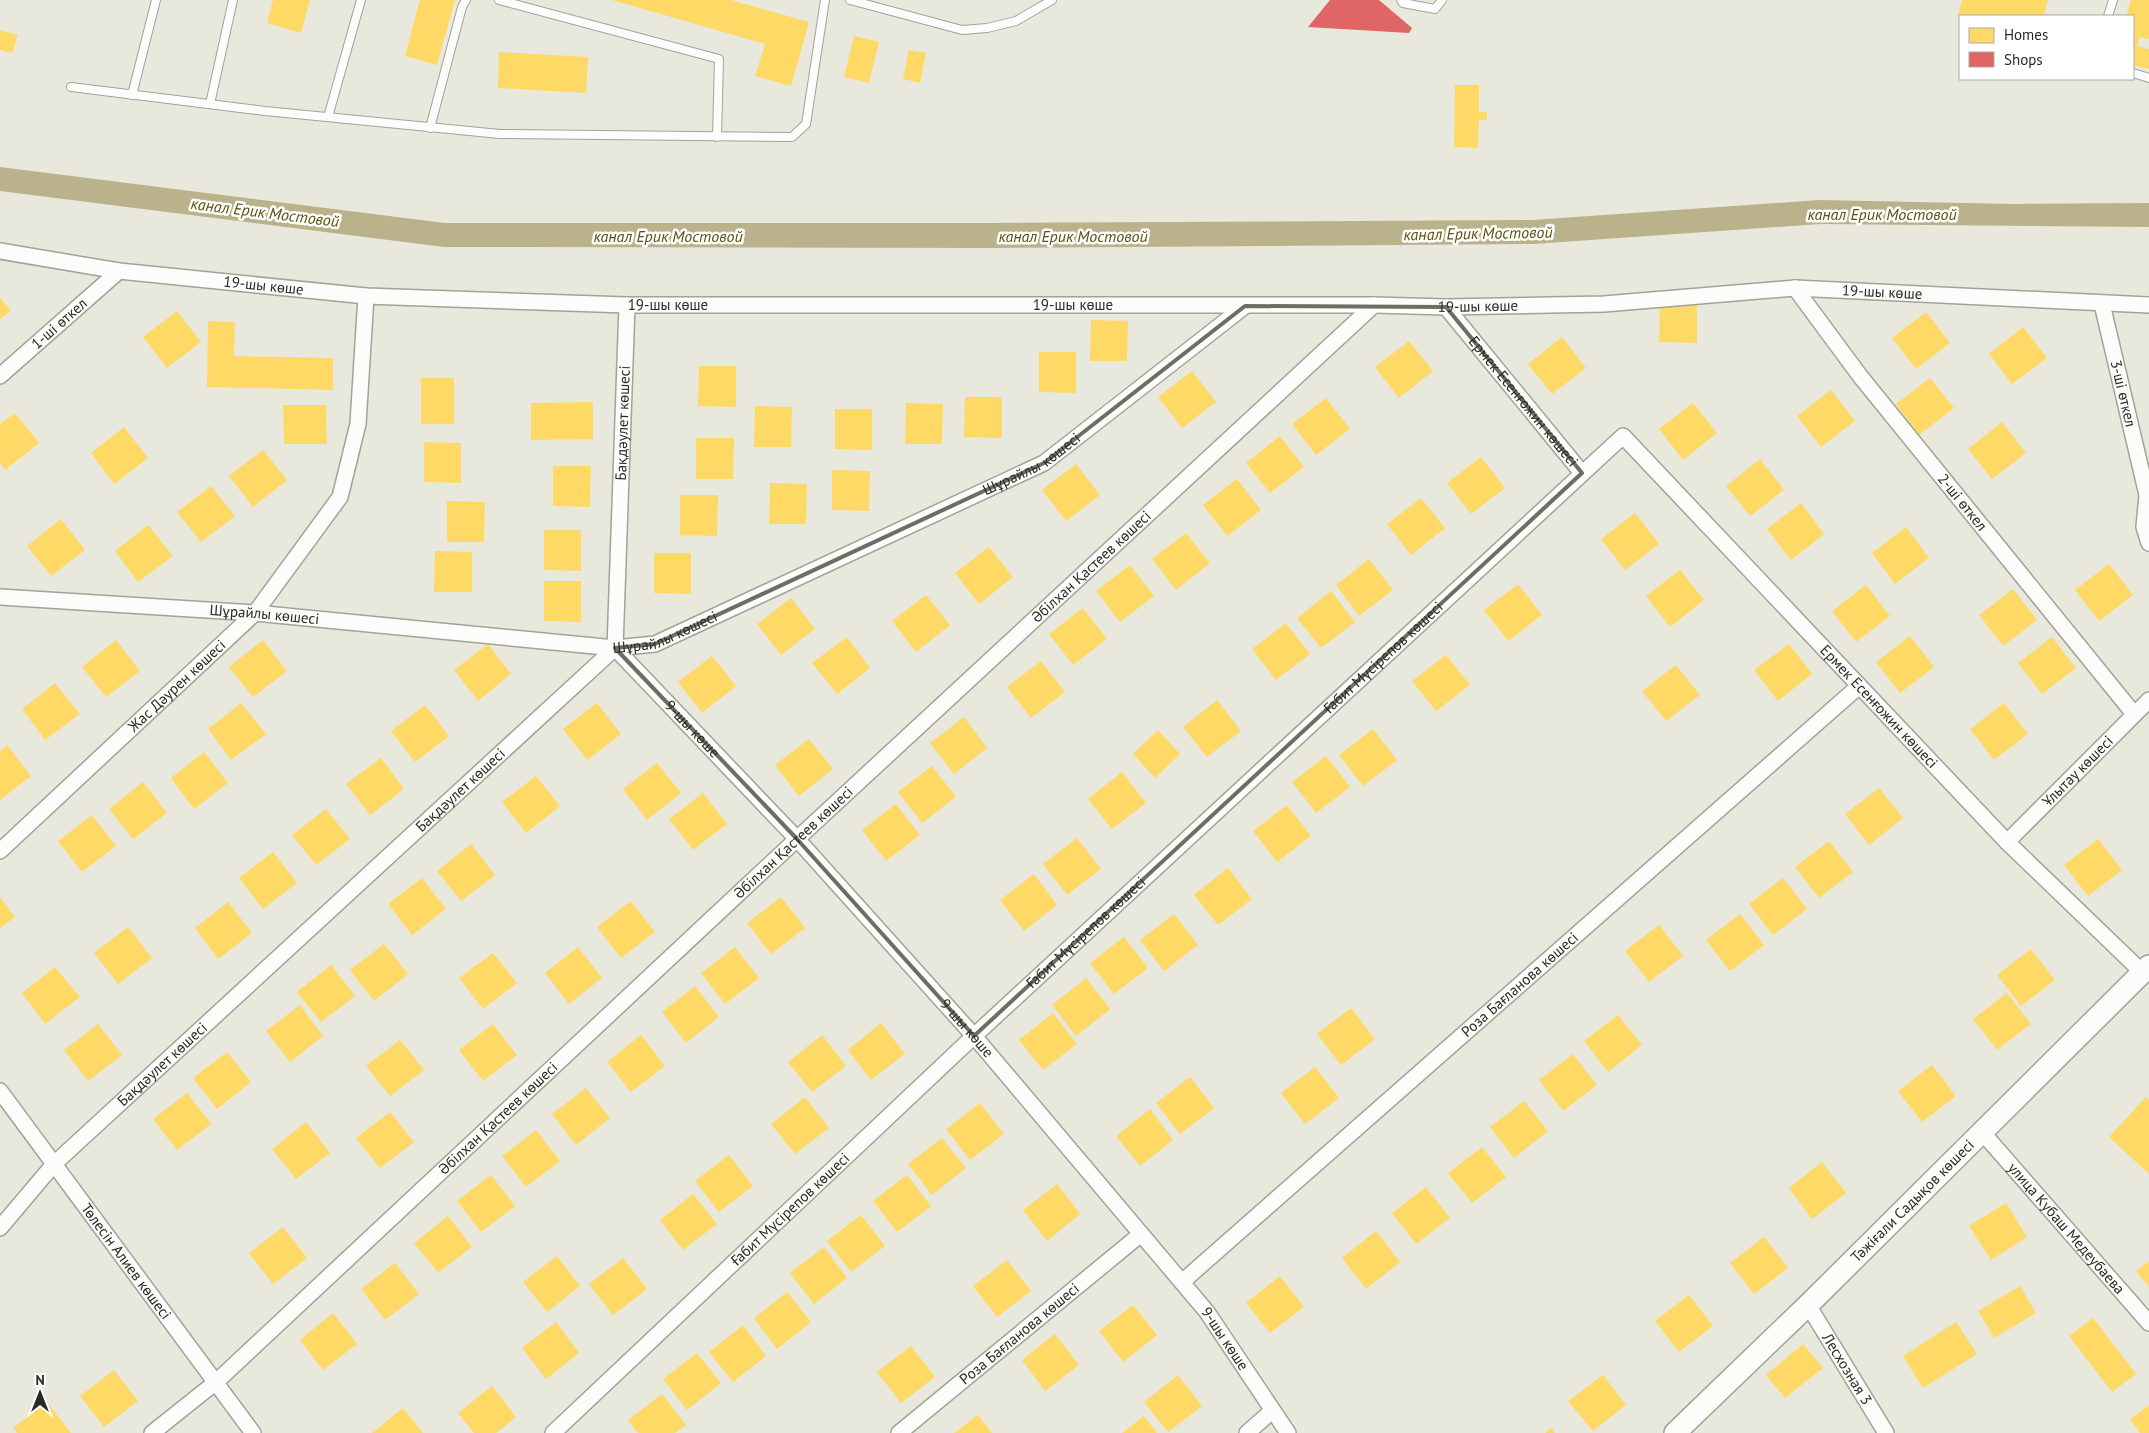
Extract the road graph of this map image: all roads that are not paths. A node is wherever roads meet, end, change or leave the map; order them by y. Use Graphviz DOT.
graph roads {
  1 [pos="156,0"];
  2 [pos="233,0"];
  3 [pos="361,0"];
  4 [pos="466,0"];
  5 [pos="499,0"];
  6 [pos="825,0"];
  7 [pos="850,0"];
  8 [pos="1052,0"];
  9 [pos="1401,0"];
  10 [pos="1442,0"];
  11 [pos="2113,0"];
  12 [pos="2108,15"];
  13 [pos="2134,73"];
  14 [pos="2149,78"];
  15 [pos="71,87"];
  16 [pos="132,95"];
  17 [pos="210,104"];
  18 [pos="328,116"];
  19 [pos="430,128"];
  20 [pos="718,136"];
  21 [pos="0,251"];
  22 [pos="119,271"];
  23 [pos="1796,288"];
  24 [pos="366,296"];
  25 [pos="2102,304"];
  26 [pos="627,305"];
  27 [pos="1374,305"];
  28 [pos="2149,305"];
  29 [pos="1245,306"];
  30 [pos="1446,307"];
  31 [pos="0,376"];
  32 [pos="1623,436"];
  33 [pos="1582,472"];
  34 [pos="2149,543"];
  35 [pos="0,597"];
  36 [pos="255,613"];
  37 [pos="615,648"];
  38 [pos="1858,687"];
  39 [pos="2149,700"];
  40 [pos="2134,714"];
  41 [pos="797,839"];
  42 [pos="2006,842"];
  43 [pos="0,851"];
  44 [pos="2145,969"];
  45 [pos="974,1036"];
  46 [pos="0,1091"];
  47 [pos="1982,1132"];
  48 [pos="54,1164"];
  49 [pos="0,1228"];
  50 [pos="1142,1234"];
  51 [pos="1182,1282"];
  52 [pos="1808,1305"];
  53 [pos="2149,1323"];
  54 [pos="216,1382"];
  55 [pos="1272,1411"];
  56 [pos="152,1433"];
  57 [pos="253,1433"];
  58 [pos="553,1433"];
  59 [pos="899,1433"];
  60 [pos="1247,1433"];
  61 [pos="1288,1433"];
  62 [pos="1675,1433"];
  63 [pos="1886,1433"];
  1 -- 16 [label="lane"];
  2 -- 17 [label="lane"];
  3 -- 18 [label="lane"];
  4 -- 19 [label="lane"];
  5 -- 20 [label="lane"];
  6 -- 20 [label="lane"];
  7 -- 8 [label="lane"];
  9 -- 10 [label="lane"];
  11 -- 12 [label="lane"];
  13 -- 14 [label="lane"];
  15 -- 16 [label="lane"];
  16 -- 17 [label="lane"];
  17 -- 18 [label="lane"];
  18 -- 19 [label="lane"];
  19 -- 20 [label="lane"];
  21 -- 22 [label="street, 19-шы көше"];
  22 -- 24 [label="street, 19-шы көше"];
  22 -- 31 [label="street, 1-шi өткел"];
  23 -- 25 [label="street, 19-шы көше"];
  23 -- 30 [label="street, 19-шы көше"];
  23 -- 40 [label="street, 2-шi өткел"];
  24 -- 26 [label="street, 19-шы көше"];
  24 -- 36 [label="street, Жас Дәурен көшесі"];
  25 -- 28 [label="street, 19-шы көше"];
  25 -- 34 [label="street, 3-шi өткел"];
  26 -- 29 [label="street, 19-шы көше"];
  26 -- 37 [label="street, Бақдәулет көшесi"];
  27 -- 29 [label="street, 19-шы көше"];
  27 -- 30 [label="street, 19-шы көше"];
  27 -- 41 [label="street, Әбілхан Қастеев көшесi"];
  29 -- 37 [label="street, Шұрайлы көшесі"];
  30 -- 33 [label="street, Ермек Есенғожин көшесі"];
  32 -- 33 [label="street, Ғабит Мүсірепов көшесi"];
  32 -- 38 [label="street, Ермек Есенғожин көшесі"];
  33 -- 45 [label="street, Ғабит Мүсірепов көшесi"];
  35 -- 36 [label="street, Шұрайлы көшесі"];
  36 -- 37 [label="street, Шұрайлы көшесі"];
  36 -- 43 [label="street, Жас Дәурен көшесі"];
  37 -- 41 [label="street, 9-шы көше"];
  37 -- 48 [label="street, Бақдәулет көшесi"];
  38 -- 42 [label="street, Ермек Есенғожин көшесі"];
  38 -- 51 [label="street, Роза Бағланова көшесi"];
  39 -- 40 [label="street, Ұлытау көшесi"];
  40 -- 42 [label="street, Ұлытау көшесi"];
  41 -- 45 [label="street, 9-шы көше"];
  41 -- 54 [label="street, Әбілхан Қастеев көшесi"];
  42 -- 44 [label="street, Ермек Есенғожин көшесі"];
  44 -- 47 [label="street, Тәжіғали Садықов көшесі"];
  45 -- 50 [label="street, 9-шы көше"];
  45 -- 58 [label="street, Ғабит Мүсірепов көшесi"];
  46 -- 48 [label="street, Төлесін Алиев көшесі"];
  47 -- 52 [label="street, Тәжіғали Садықов көшесі"];
  47 -- 53 [label="street, улица Кубаш Медеубаева"];
  48 -- 49 [label="street, Бақдәулет көшесi"];
  48 -- 54 [label="street, Төлесін Алиев көшесі"];
  50 -- 51 [label="street, 9-шы көше"];
  50 -- 59 [label="street, Роза Бағланова көшесi"];
  51 -- 55 [label="street, 9-шы көше"];
  52 -- 62 [label="street, Тәжіғали Садықов көшесі"];
  52 -- 63 [label="street, Лесхозная 3"];
  54 -- 56 [label="street, Әбілхан Қастеев көшесi"];
  54 -- 57 [label="street, Төлесін Алиев көшесі"];
  55 -- 60 [label="street"];
  55 -- 61 [label="street, 9-шы көше"];
}
